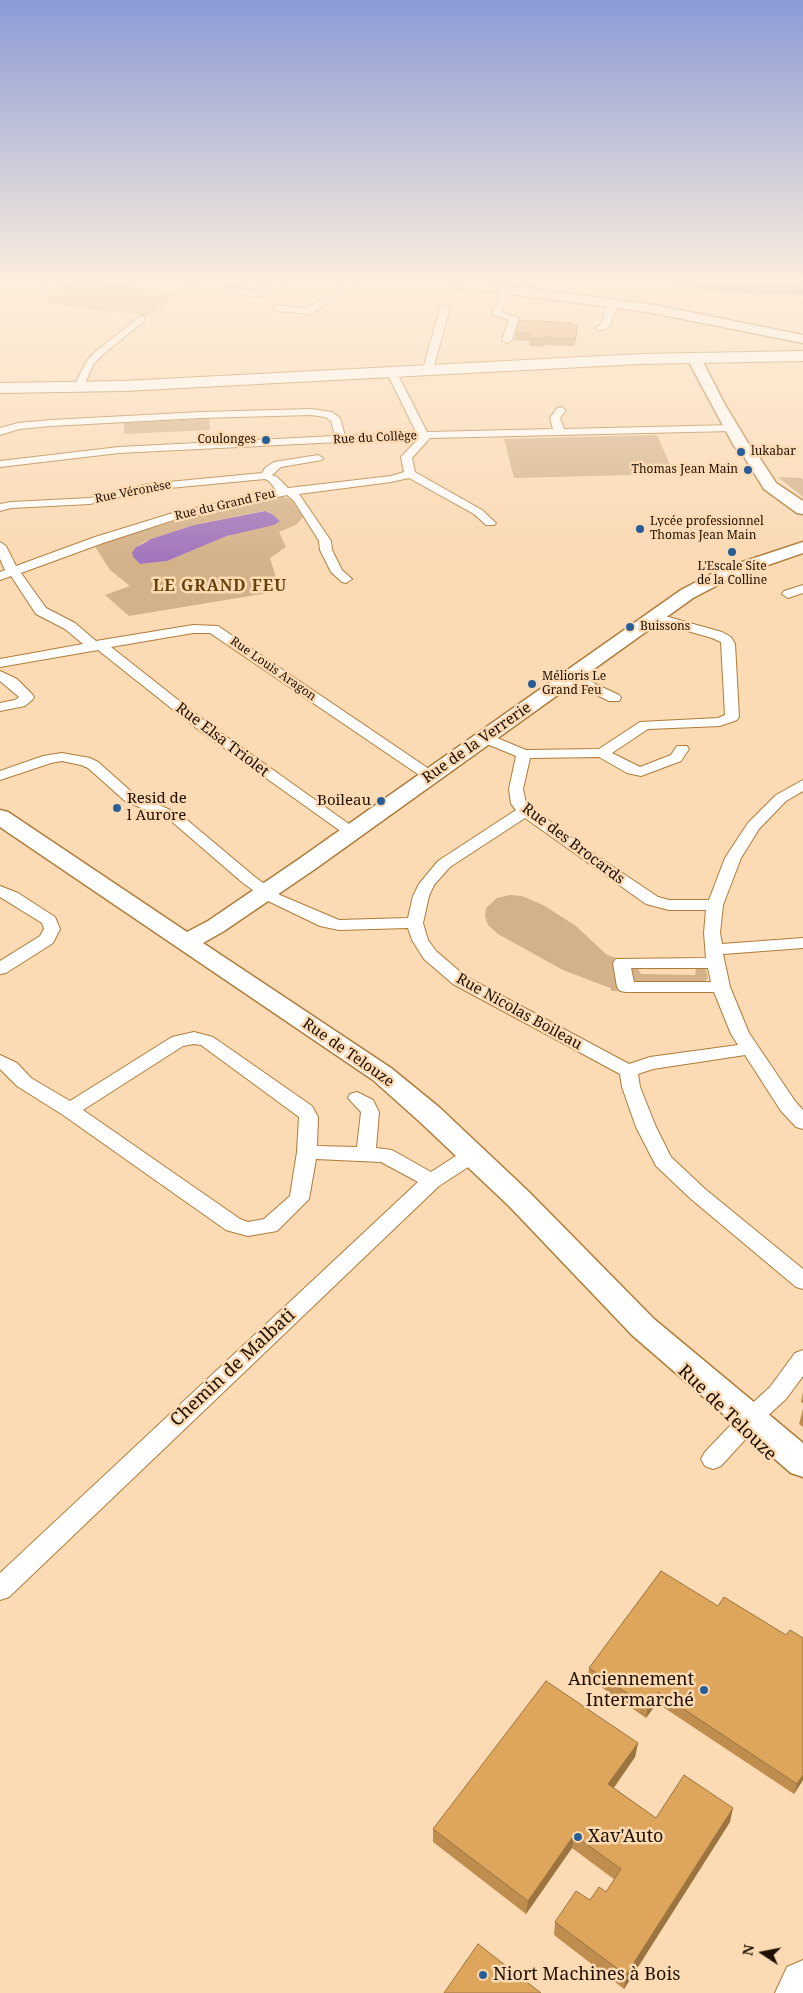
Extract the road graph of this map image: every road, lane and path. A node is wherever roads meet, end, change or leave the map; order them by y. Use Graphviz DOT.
graph roads {
  1 [pos="83,376"];
  2 [pos="299,376"];
  3 [pos="394,376"];
  4 [pos="704,376"];
  5 [pos="0,388"];
  6 [pos="78,388"];
  7 [pos="561,410"];
  8 [pos="732,428"];
  9 [pos="1,430"];
  10 [pos="559,431"];
  11 [pos="424,436"];
  12 [pos="341,440"];
  13 [pos="318,458"];
  14 [pos="19,462"];
  15 [pos="0,464"];
  16 [pos="0,468"];
  17 [pos="410,474"];
  18 [pos="266,476"];
  19 [pos="285,491"];
  20 [pos="0,508"];
  21 [pos="803,509"];
  22 [pos="490,523"];
  23 [pos="0,546"];
  24 [pos="803,547"];
  25 [pos="13,571"];
  26 [pos="0,576"];
  27 [pos="346,580"];
  28 [pos="803,589"];
  29 [pos="788,594"];
  30 [pos="654,617"];
  31 [pos="96,645"];
  32 [pos="0,663"];
  33 [pos="0,675"];
  34 [pos="570,676"];
  35 [pos="614,698"];
  36 [pos="0,707"];
  37 [pos="484,738"];
  38 [pos="682,748"];
  39 [pos="602,753"];
  40 [pos="524,754"];
  41 [pos="0,776"];
  42 [pos="430,776"];
  43 [pos="803,784"];
  44 [pos="525,811"];
  45 [pos="0,817"];
  46 [pos="351,832"];
  47 [pos="0,892"];
  48 [pos="265,892"];
  49 [pos="715,905"];
  50 [pos="415,923"];
  51 [pos="186,942"];
  52 [pos="803,943"];
  53 [pos="714,957"];
  54 [pos="0,969"];
  55 [pos="721,987"];
  56 [pos="748,1049"];
  57 [pos="0,1060"];
  58 [pos="629,1071"];
  59 [pos="357,1098"];
  60 [pos="70,1110"];
  61 [pos="803,1122"];
  62 [pos="307,1152"];
  63 [pos="366,1153"];
  64 [pos="472,1155"];
  65 [pos="432,1181"];
  66 [pos="803,1281"];
  67 [pos="803,1359"];
  68 [pos="750,1419"];
  69 [pos="713,1459"];
  70 [pos="803,1463"];
  71 [pos="803,1483"];
  72 [pos="0,1589"];
  73 [pos="803,1983"];
  74 [pos="798,1993"];
  1 -- 6 [label="street"];
  2 -- 6 [label="main road"];
  3 -- 11 [label="street"];
  4 -- 8 [label="street"];
  5 -- 6 [label="main road"];
  7 -- 10 [label="street"];
  8 -- 10 [label="street, Rue du Collège"];
  8 -- 21 [label="street"];
  9 -- 12 [label="street"];
  10 -- 11 [label="street, Rue du Collège"];
  11 -- 12 [label="street, Rue du Collège"];
  11 -- 17 [label="street"];
  12 -- 14 [label="street, Rue du Collège"];
  13 -- 18 [label="street, Rue Véronèse"];
  14 -- 15 [label="street, Rue du Collège"];
  14 -- 16 [label="street, Rue du Collège"];
  17 -- 19 [label="street, Rue du Grand Feu"];
  17 -- 22 [label="street"];
  18 -- 19 [label="street"];
  18 -- 20 [label="street, Rue Véronèse"];
  19 -- 25 [label="street, Rue du Grand Feu"];
  19 -- 27 [label="street"];
  23 -- 25 [label="street, Rue Elsa Triolet"];
  24 -- 30 [label="street, Rue de la Verrerie"];
  25 -- 26 [label="street, Rue du Grand Feu"];
  25 -- 31 [label="street, Rue Elsa Triolet"];
  28 -- 29 [label="street"];
  30 -- 34 [label="street, Rue de la Verrerie"];
  30 -- 39 [label="street"];
  31 -- 32 [label="street, Rue Louis Aragon"];
  31 -- 42 [label="street, Rue Louis Aragon"];
  31 -- 46 [label="street, Rue Elsa Triolet"];
  33 -- 36 [label="street"];
  34 -- 35 [label="street"];
  34 -- 37 [label="street, Rue de la Verrerie"];
  37 -- 40 [label="street"];
  37 -- 42 [label="street, Rue de la Verrerie"];
  38 -- 39 [label="street"];
  39 -- 40 [label="street"];
  40 -- 44 [label="street, Rue des Brocards"];
  41 -- 48 [label="street"];
  42 -- 46 [label="street, Rue de la Verrerie"];
  43 -- 49 [label="street"];
  44 -- 49 [label="street, Rue des Brocards"];
  44 -- 50 [label="street"];
  45 -- 51 [label="street, Rue de Telouze"];
  46 -- 48 [label="street, Rue de la Verrerie"];
  47 -- 54 [label="street"];
  48 -- 50 [label="street"];
  48 -- 51 [label="street, Rue de la Verrerie"];
  49 -- 53 [label="street"];
  50 -- 58 [label="street, Rue Nicolas Boileau"];
  51 -- 64 [label="street, Rue de Telouze"];
  52 -- 53 [label="street"];
  53 -- 55 [label="street"];
  53 -- 55 [label="street"];
  55 -- 56 [label="street"];
  56 -- 58 [label="street"];
  56 -- 61 [label="street"];
  57 -- 60 [label="street"];
  58 -- 66 [label="street"];
  59 -- 63 [label="street"];
  60 -- 62 [label="street"];
  60 -- 62 [label="street"];
  62 -- 63 [label="street"];
  63 -- 65 [label="street"];
  64 -- 65 [label="street, Chemin de Malbati"];
  64 -- 68 [label="street, Rue de Telouze"];
  65 -- 72 [label="street, Chemin de Malbati"];
  67 -- 68 [label="street"];
  68 -- 69 [label="street"];
  68 -- 70 [label="street, Rue de Telouze"];
  68 -- 71 [label="street, Rue de Telouze"];
  73 -- 74 [label="main road"];
}
